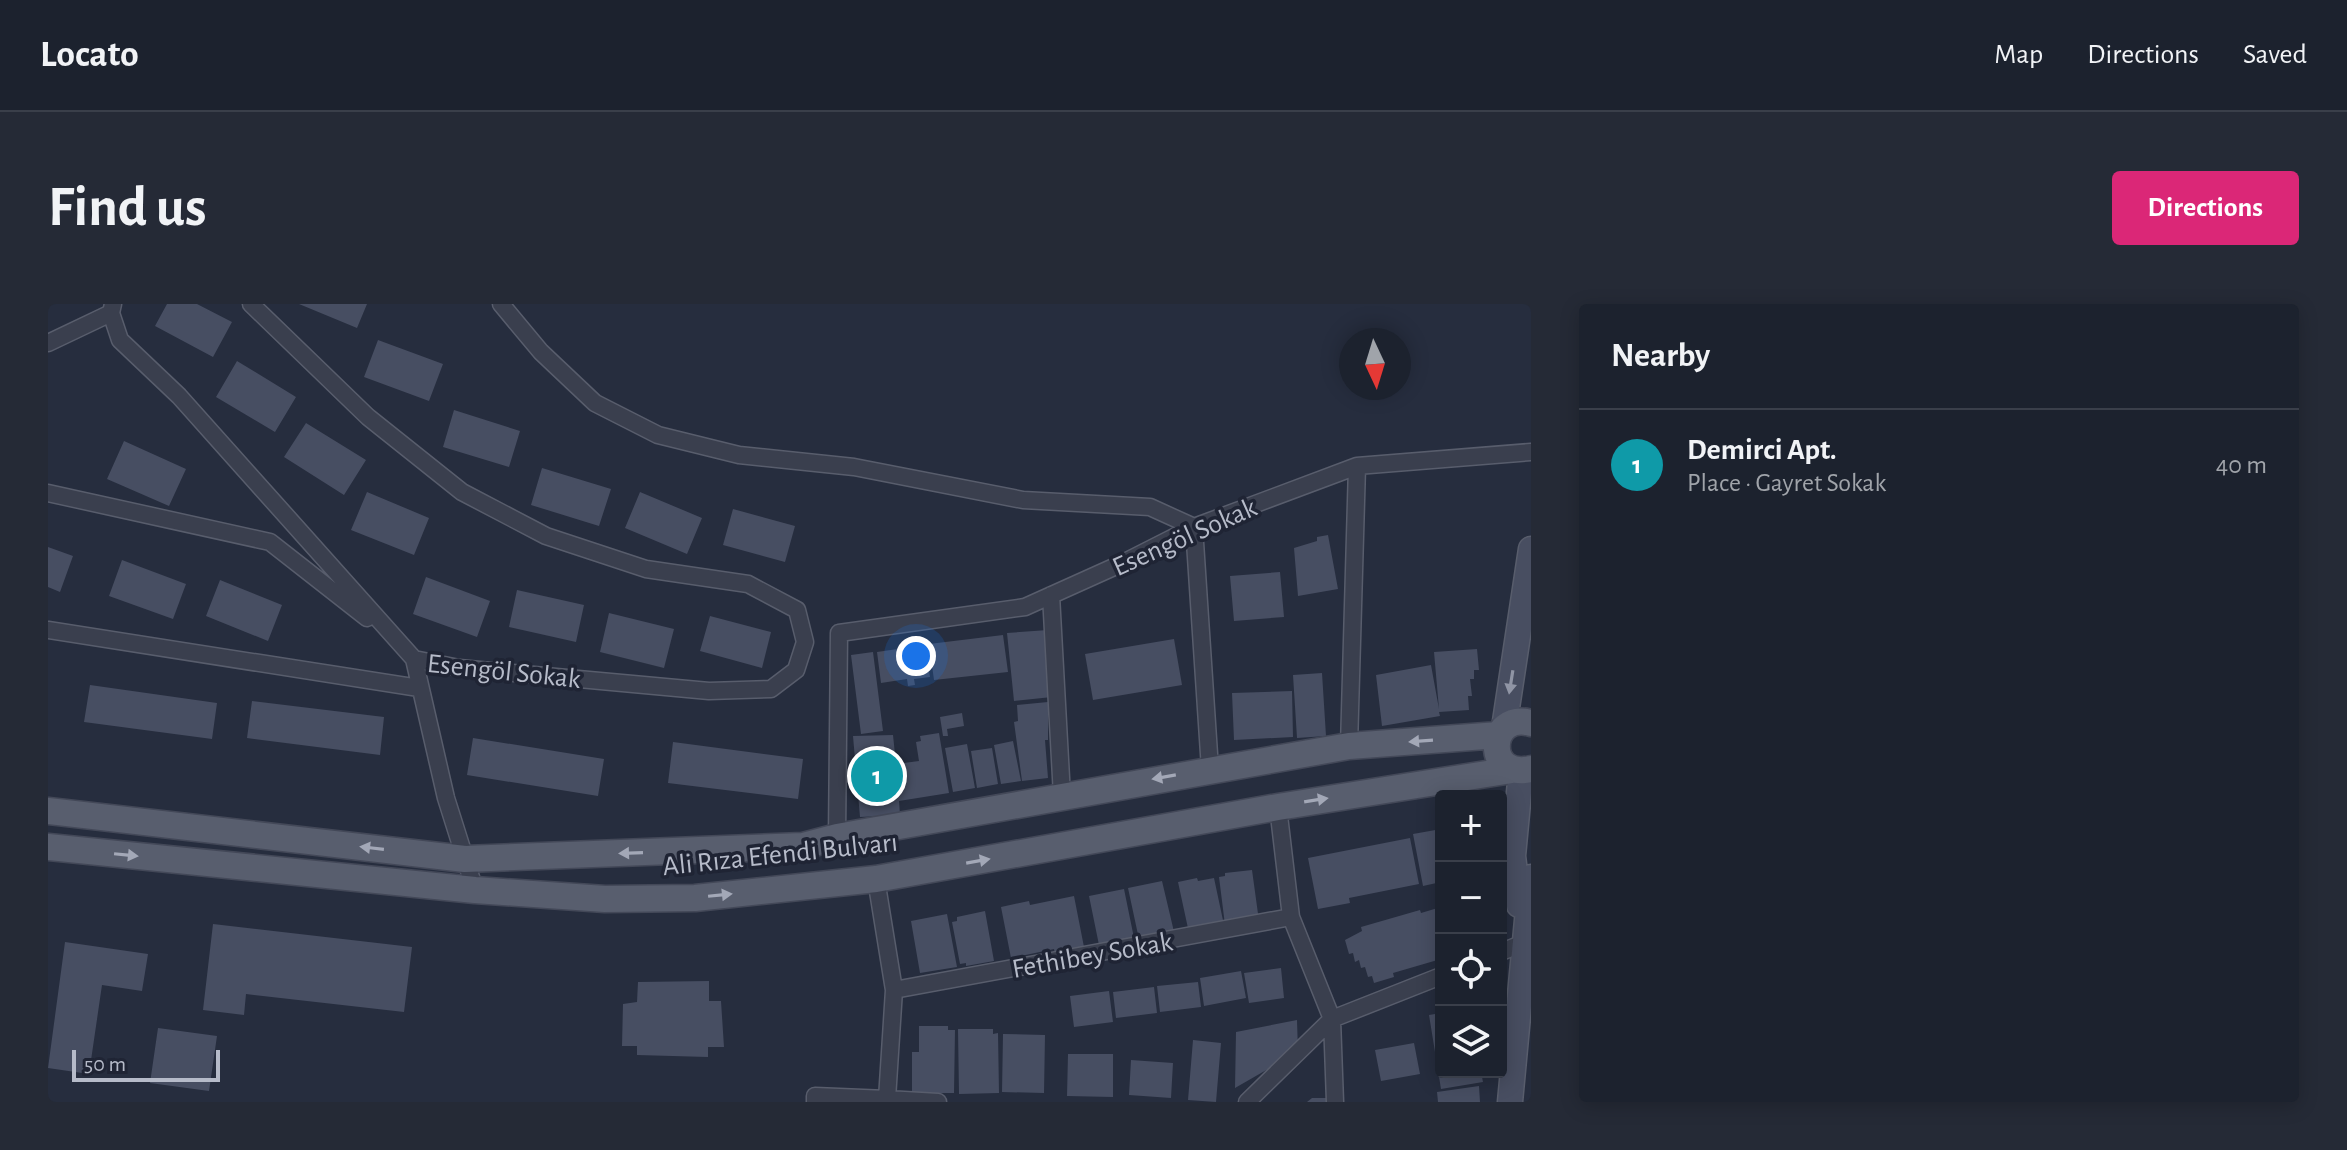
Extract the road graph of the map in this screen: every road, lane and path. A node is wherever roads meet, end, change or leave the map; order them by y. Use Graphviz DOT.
graph roads {
  1 [pos="251,304"];
  2 [pos="501,304"];
  3 [pos="112,308"];
  4 [pos="48,343"];
  5 [pos="1531,452"];
  6 [pos="1357,466"];
  7 [pos="48,493"];
  8 [pos="1194,527"];
  9 [pos="1531,549"];
  10 [pos="1051,595"];
  11 [pos="48,630"];
  12 [pos="399,642"];
  13 [pos="414,659"];
  14 [pos="419,688"];
  15 [pos="1531,723"];
  16 [pos="1501,731"];
  17 [pos="1349,746"];
  18 [pos="1210,769"];
  19 [pos="1522,770"];
  20 [pos="1062,796"];
  21 [pos="1278,807"];
  22 [pos="48,811"];
  23 [pos="837,837"];
  24 [pos="48,847"];
  25 [pos="465,859"];
  26 [pos="1531,877"];
  27 [pos="876,879"];
  28 [pos="475,890"];
  29 [pos="1291,917"];
  30 [pos="1519,946"];
  31 [pos="1435,978"];
  32 [pos="894,990"];
  33 [pos="1332,1019"];
  34 [pos="887,1099"];
  35 [pos="815,1102"];
  36 [pos="938,1102"];
  37 [pos="1247,1102"];
  38 [pos="1335,1102"];
  39 [pos="1510,1102"];
  1 -- 13 [label="street, Esengöl Sokak"];
  2 -- 8 [label="street"];
  3 -- 4 [label="street"];
  3 -- 12 [label="street"];
  5 -- 6 [label="street, Esengöl Sokak"];
  6 -- 8 [label="street, Esengöl Sokak"];
  6 -- 17 [label="street"];
  7 -- 12 [label="street"];
  8 -- 10 [label="street, Esengöl Sokak"];
  8 -- 18 [label="street"];
  9 -- 16 [label="main road, one-way"];
  10 -- 20 [label="street"];
  10 -- 23 [label="street, Esengöl Sokak"];
  11 -- 14 [label="street"];
  12 -- 13 [label="street"];
  13 -- 14 [label="street, Esengöl Sokak"];
  14 -- 25 [label="street, Esengöl Sokak"];
  15 -- 16 [label="main road, Ali Rıza Efendi Bulvarı"];
  16 -- 17 [label="main road, Ali Rıza Efendi Bulvarı, one-way"];
  16 -- 19 [label="main road"];
  17 -- 18 [label="main road, Ali Rıza Efendi Bulvarı"];
  18 -- 20 [label="main road, Ali Rıza Efendi Bulvarı, one-way"];
  21 -- 19 [label="main road, Ali Rıza Efendi Bulvarı, one-way"];
  19 -- 30 [label="main road"];
  20 -- 23 [label="main road, Ali Rıza Efendi Bulvarı"];
  27 -- 21 [label="main road, Ali Rıza Efendi Bulvarı, one-way"];
  21 -- 29 [label="street"];
  25 -- 22 [label="main road, Ali Rıza Efendi Bulvarı, one-way"];
  23 -- 25 [label="main road, Ali Rıza Efendi Bulvarı, one-way"];
  24 -- 28 [label="main road, Ali Rıza Efendi Bulvarı, one-way"];
  25 -- 28 [label="street, Esengöl Sokak"];
  26 -- 30 [label="main road"];
  28 -- 27 [label="main road, Ali Rıza Efendi Bulvarı, one-way"];
  27 -- 32 [label="street"];
  29 -- 32 [label="street, Fethibey Sokak"];
  29 -- 33 [label="street"];
  30 -- 39 [label="main road"];
  31 -- 33 [label="street"];
  32 -- 34 [label="street"];
  33 -- 37 [label="street"];
  33 -- 38 [label="street"];
  34 -- 35 [label="street"];
  34 -- 36 [label="street"];
}
